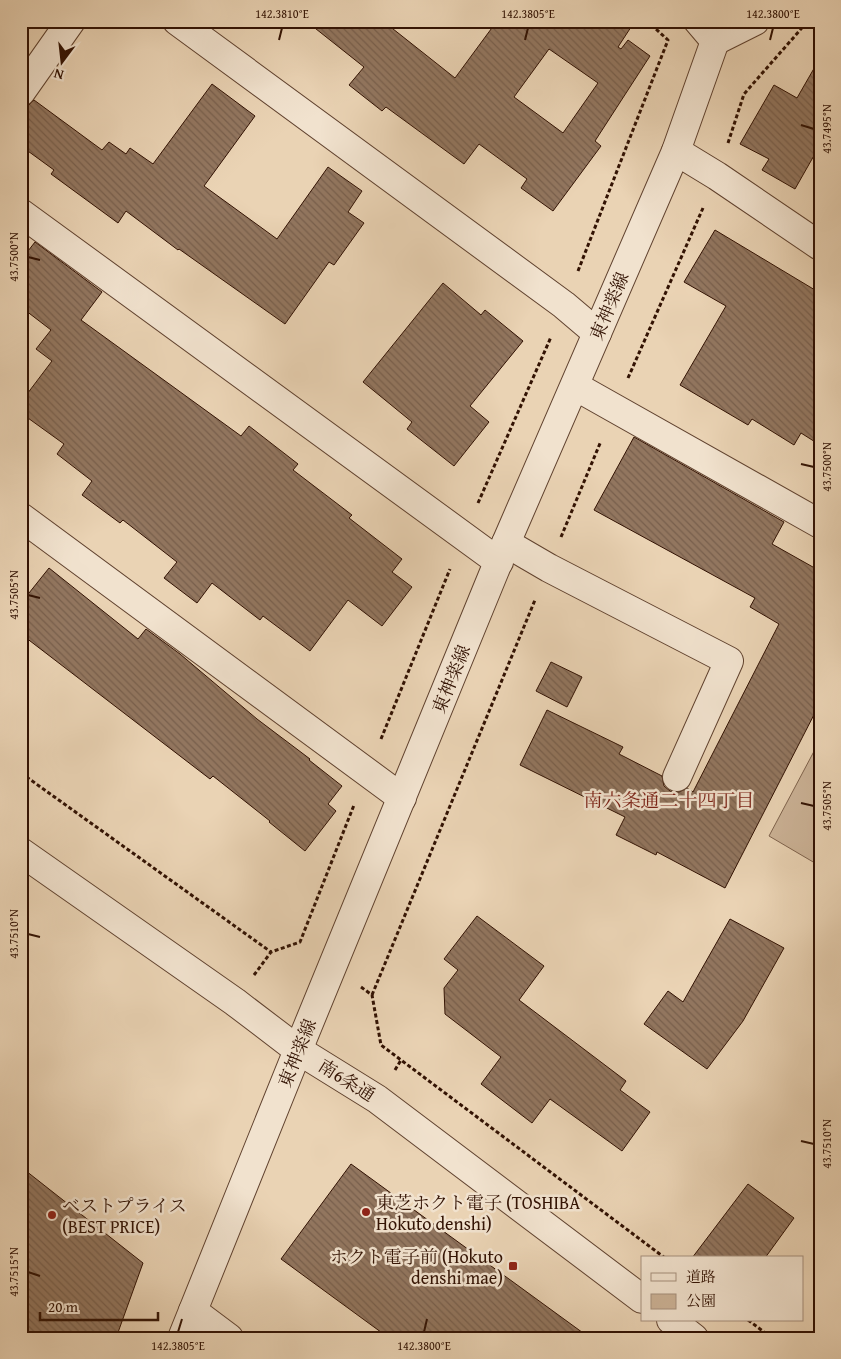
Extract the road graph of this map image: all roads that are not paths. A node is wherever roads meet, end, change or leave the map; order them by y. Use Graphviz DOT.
graph roads {
  1 [pos="71,21"];
  2 [pos="178,21"];
  3 [pos="755,21"];
  4 [pos="712,28"];
  5 [pos="21,92"];
  6 [pos="676,151"];
  7 [pos="21,213"];
  8 [pos="820,246"];
  9 [pos="597,333"];
  10 [pos="575,386"];
  11 [pos="21,517"];
  12 [pos="820,524"];
  13 [pos="503,553"];
  14 [pos="677,777"];
  15 [pos="402,798"];
  16 [pos="21,852"];
  17 [pos="298,1050"];
  18 [pos="641,1298"];
  19 [pos="193,1311"];
  20 [pos="674,1322"];
  21 [pos="182,1338"];
  22 [pos="229,1338"];
  23 [pos="694,1338"];
  1 -- 5 [label="street"];
  2 -- 9 [label="street"];
  3 -- 4 [label="street"];
  4 -- 6 [label="street, 東神楽線"];
  6 -- 8 [label="street"];
  6 -- 9 [label="street, 東神楽線"];
  7 -- 13 [label="street"];
  9 -- 10 [label="street, 東神楽線"];
  10 -- 12 [label="street"];
  10 -- 13 [label="street, 東神楽線"];
  11 -- 15 [label="street"];
  13 -- 14 [label="street"];
  13 -- 15 [label="street, 東神楽線"];
  15 -- 17 [label="street, 東神楽線"];
  16 -- 17 [label="street, 南6条通"];
  17 -- 18 [label="street, 南6条通"];
  17 -- 19 [label="street, 東神楽線"];
  19 -- 21 [label="street, 東神楽線"];
  19 -- 22 [label="street"];
  20 -- 23 [label="street"];
}
